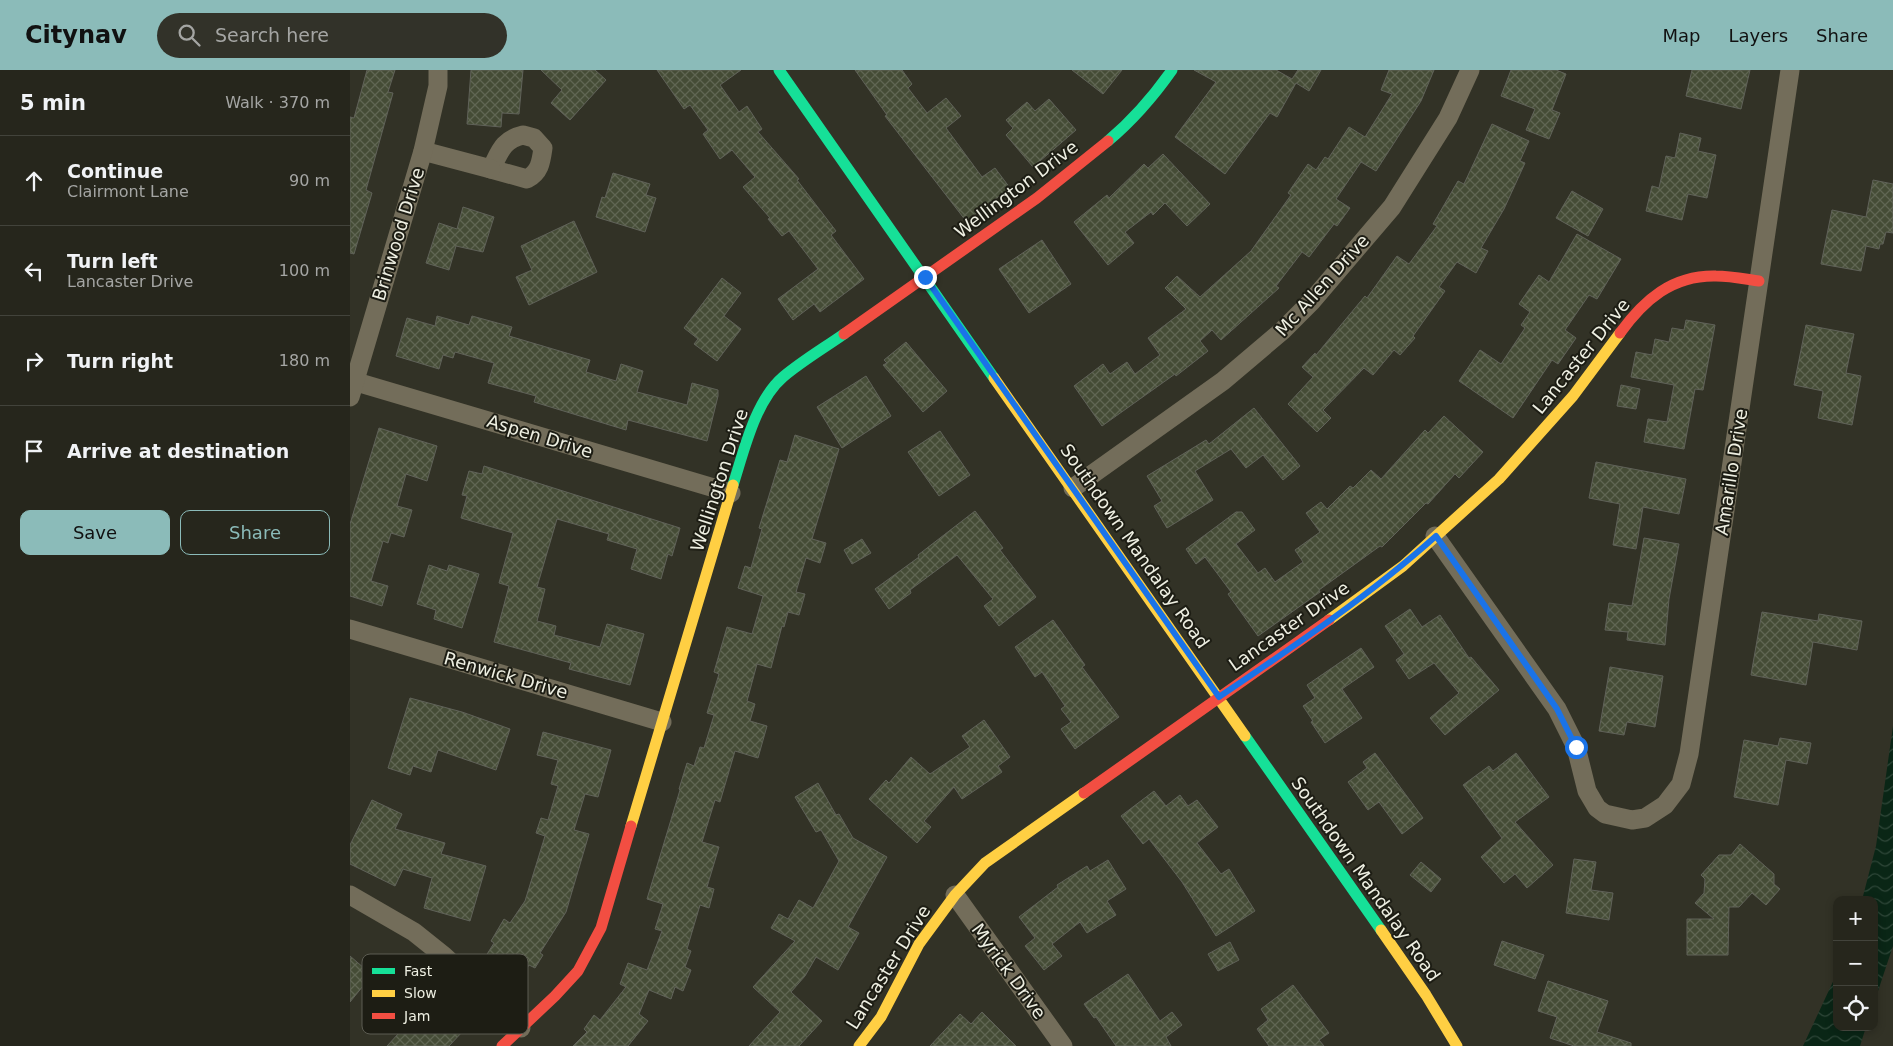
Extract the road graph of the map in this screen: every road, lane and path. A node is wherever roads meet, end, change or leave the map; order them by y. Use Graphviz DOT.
graph roads {
  1 [pos="438,70"];
  2 [pos="779,70"];
  3 [pos="1172,70"];
  4 [pos="1470,70"];
  5 [pos="1790,70"];
  6 [pos="423,151"];
  7 [pos="490,169"];
  8 [pos="925,277"];
  9 [pos="1760,281"];
  10 [pos="352,386"];
  11 [pos="1073,488"];
  12 [pos="731,493"];
  13 [pos="1436,536"];
  14 [pos="350,629"];
  15 [pos="1219,697"];
  16 [pos="662,722"];
  17 [pos="350,895"];
  18 [pos="955,895"];
  19 [pos="442,954"];
  20 [pos="528,1021"];
  21 [pos="515,1034"];
  22 [pos="502,1046"];
  23 [pos="859,1046"];
  24 [pos="1063,1046"];
  25 [pos="1458,1046"];
  1 -- 6 [label="street, Brinwood Drive"];
  2 -- 8 [label="street, Southdown Mandalay Road"];
  3 -- 8 [label="street, Wellington Drive"];
  4 -- 11 [label="street, Mc Allen Drive"];
  5 -- 9 [label="street, Amarillo Drive"];
  6 -- 7 [label="street"];
  6 -- 10 [label="street, Brinwood Drive"];
  8 -- 11 [label="street, Southdown Mandalay Road"];
  8 -- 12 [label="street, Wellington Drive"];
  9 -- 13 [label="street, Lancaster Drive"];
  9 -- 13 [label="street, Amarillo Drive"];
  10 -- 12 [label="street, Aspen Drive"];
  11 -- 15 [label="street, Southdown Mandalay Road"];
  12 -- 16 [label="street, Wellington Drive"];
  13 -- 15 [label="street, Lancaster Drive"];
  14 -- 16 [label="street, Renwick Drive"];
  15 -- 18 [label="street, Lancaster Drive"];
  15 -- 25 [label="street, Southdown Mandalay Road"];
  16 -- 20 [label="street, Wellington Drive"];
  17 -- 19 [label="street"];
  18 -- 23 [label="street, Lancaster Drive"];
  18 -- 24 [label="street, Myrick Drive"];
  21 -- 22 [label="street, Wellington Drive"];
}
